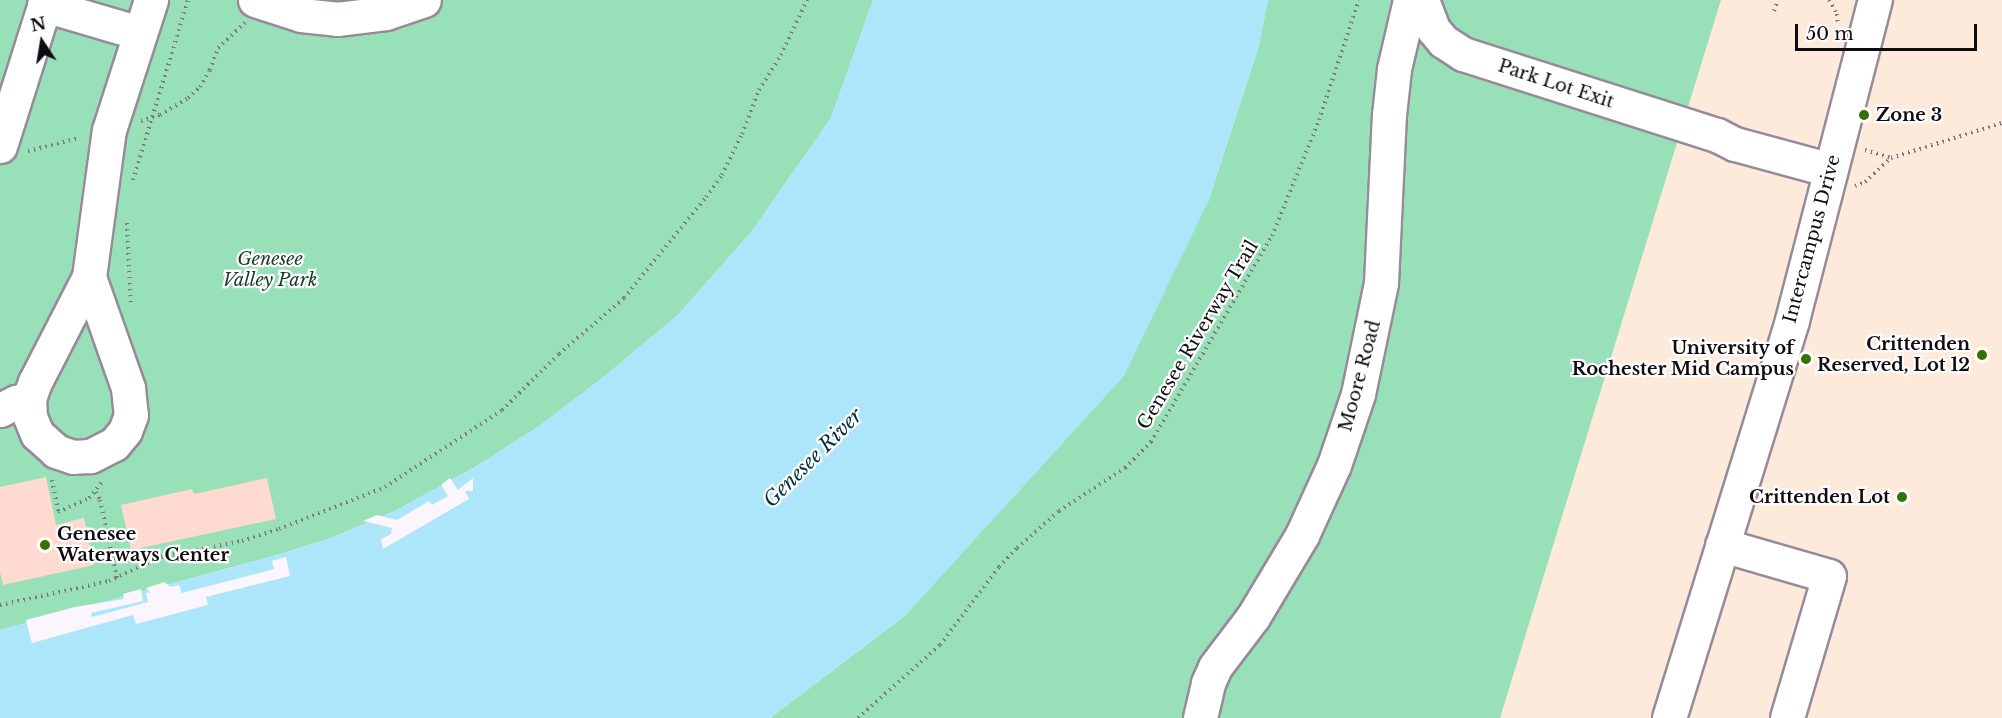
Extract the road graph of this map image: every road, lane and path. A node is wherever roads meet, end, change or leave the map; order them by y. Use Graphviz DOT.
graph roads {
  1 [pos="151,0"];
  2 [pos="188,0"];
  3 [pos="424,0"];
  4 [pos="807,0"];
  5 [pos="1360,0"];
  6 [pos="1410,0"];
  7 [pos="1422,0"];
  8 [pos="1778,0"];
  9 [pos="1875,0"];
  10 [pos="45,2"];
  11 [pos="260,2"];
  12 [pos="1774,11"];
  13 [pos="140,33"];
  14 [pos="151,118"];
  15 [pos="2002,123"];
  16 [pos="109,130"];
  17 [pos="1861,149"];
  18 [pos="11,150"];
  19 [pos="1890,158"];
  20 [pos="1842,178"];
  21 [pos="132,189"];
  22 [pos="127,222"];
  23 [pos="89,277"];
  24 [pos="133,315"];
  25 [pos="15,405"];
  26 [pos="51,476"];
  27 [pos="104,477"];
  28 [pos="96,492"];
  29 [pos="1722,545"];
  30 [pos="117,578"];
  31 [pos="0,605"];
  32 [pos="858,718"];
  33 [pos="1200,718"];
  34 [pos="1669,718"];
  35 [pos="1787,718"];
  1 -- 13 [label="street"];
  2 -- 14 [label="path"];
  3 -- 11 [label="street"];
  4 -- 30 [label="path"];
  5 -- 32 [label="path, Genesee Riverway Trail"];
  6 -- 33 [label="street, Moore Road"];
  7 -- 20 [label="street, Park Lot Exit"];
  8 -- 12 [label="path"];
  9 -- 20 [label="street, Intercampus Drive"];
  10 -- 13 [label="street"];
  10 -- 18 [label="street"];
  11 -- 14 [label="path"];
  13 -- 16 [label="street"];
  14 -- 16 [label="path"];
  14 -- 21 [label="path"];
  15 -- 19 [label="path"];
  16 -- 18 [label="path"];
  16 -- 23 [label="street"];
  17 -- 19 [label="path"];
  19 -- 20 [label="path"];
  20 -- 29 [label="street, Intercampus Drive"];
  22 -- 24 [label="path"];
  23 -- 25 [label="street"];
  23 -- 25 [label="street"];
  26 -- 28 [label="path"];
  27 -- 28 [label="path"];
  28 -- 30 [label="path"];
  29 -- 34 [label="street, Intercampus Drive"];
  29 -- 35 [label="street"];
  30 -- 31 [label="path"];
}
